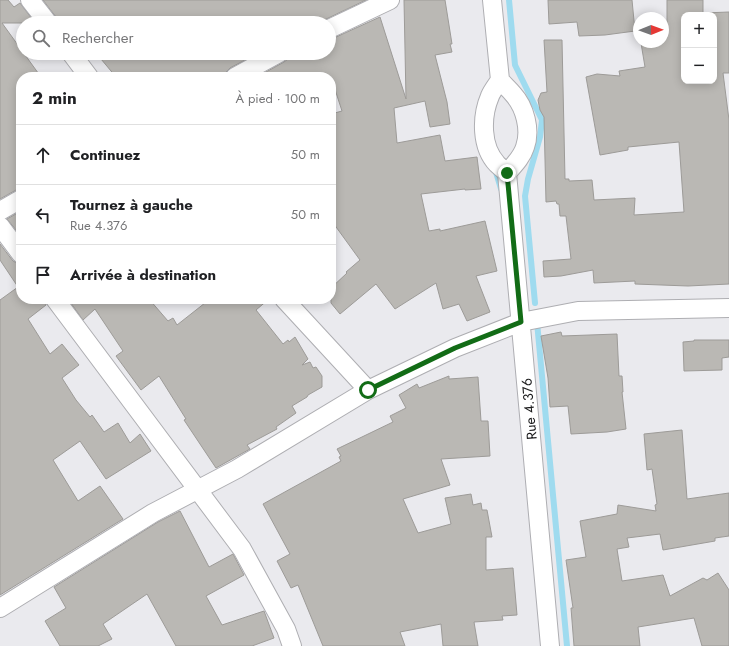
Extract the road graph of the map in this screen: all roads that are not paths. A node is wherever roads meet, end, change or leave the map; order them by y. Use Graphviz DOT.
graph roads {
  1 [pos="30,0"];
  2 [pos="390,0"];
  3 [pos="492,0"];
  4 [pos="43,16"];
  5 [pos="336,26"];
  6 [pos="76,60"];
  7 [pos="266,60"];
  8 [pos="85,72"];
  9 [pos="244,72"];
  10 [pos="500,80"];
  11 [pos="507,173"];
  12 [pos="16,202"];
  13 [pos="0,211"];
  14 [pos="0,226"];
  15 [pos="16,247"];
  16 [pos="58,304"];
  17 [pos="289,304"];
  18 [pos="729,308"];
  19 [pos="521,322"];
  20 [pos="368,390"];
  21 [pos="198,490"];
  22 [pos="0,608"];
  23 [pos="292,646"];
  24 [pos="550,646"];
  1 -- 4 [label="street"];
  2 -- 5 [label="street"];
  3 -- 10 [label="street"];
  6 -- 8 [label="street"];
  7 -- 9 [label="street"];
  10 -- 11 [label="street"];
  10 -- 11 [label="street"];
  11 -- 19 [label="street, Rue 4.376"];
  12 -- 13 [label="street"];
  14 -- 15 [label="street"];
  16 -- 21 [label="street"];
  17 -- 20 [label="street"];
  18 -- 19 [label="street"];
  19 -- 20 [label="street"];
  19 -- 24 [label="street, Rue 4.376"];
  20 -- 21 [label="street"];
  21 -- 22 [label="street"];
  21 -- 23 [label="street"];
}
